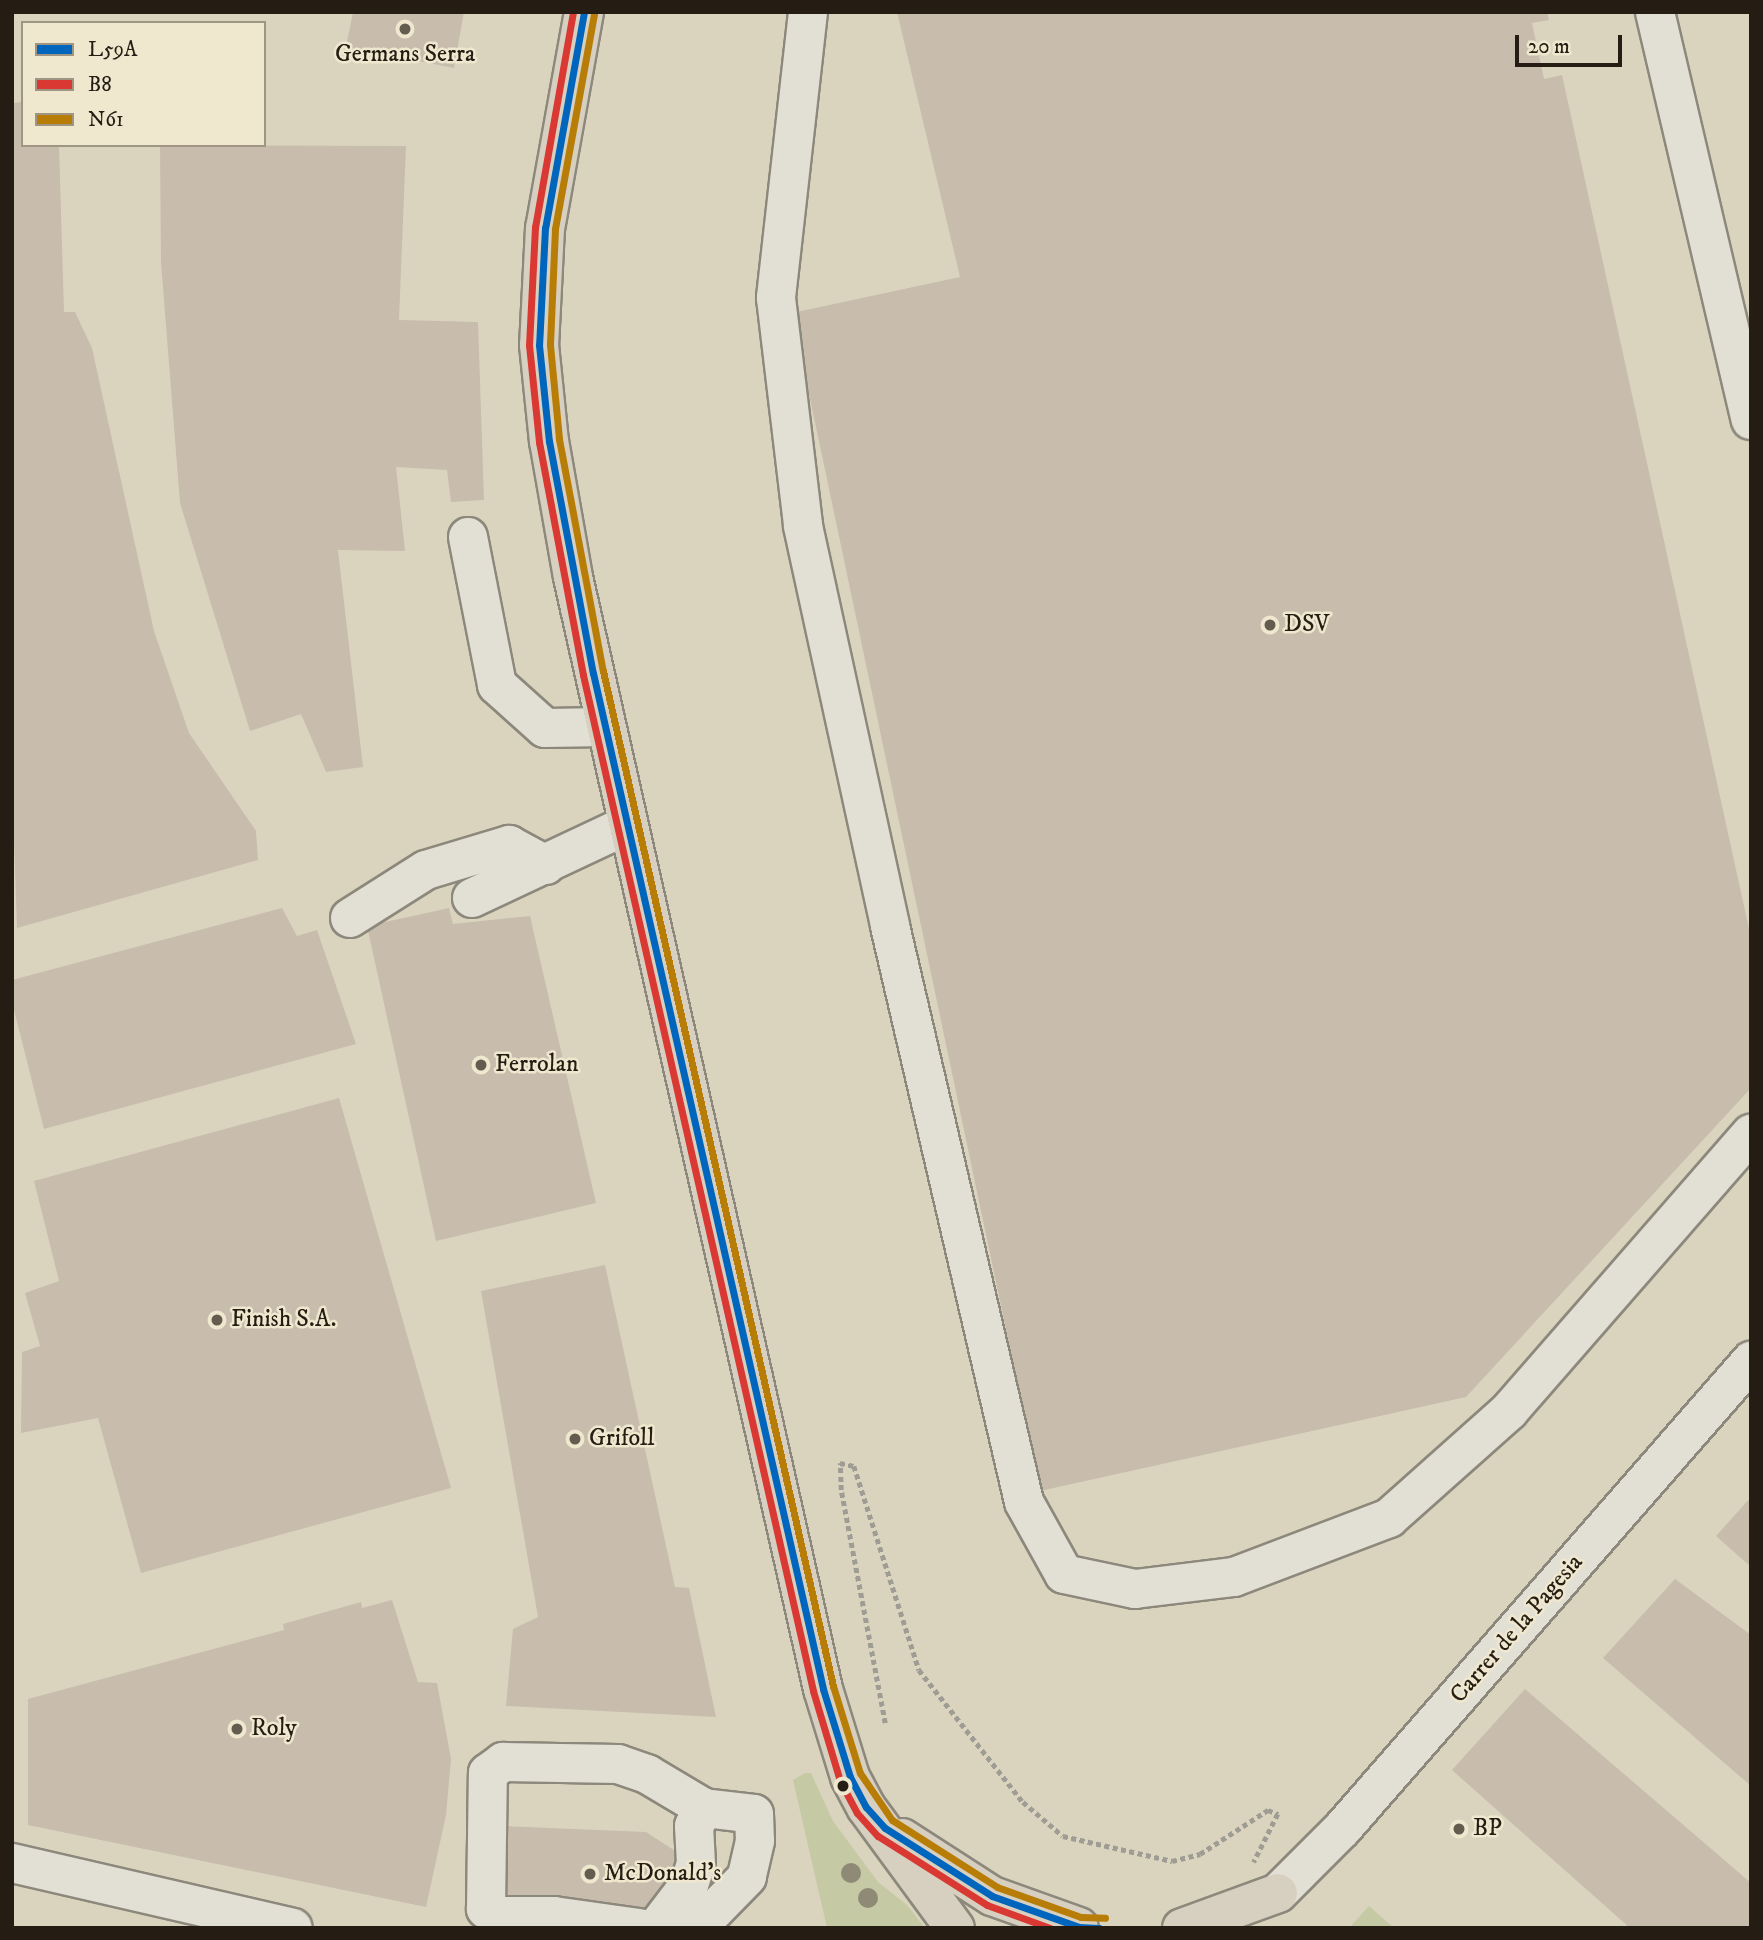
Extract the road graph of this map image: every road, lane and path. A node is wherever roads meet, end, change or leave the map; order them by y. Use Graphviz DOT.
graph roads {
  1 [pos="584,12"];
  2 [pos="808,12"];
  3 [pos="1655,12"];
  4 [pos="1751,421"];
  5 [pos="468,537"];
  6 [pos="605,727"];
  7 [pos="627,825"];
  8 [pos="546,865"];
  9 [pos="472,898"];
  10 [pos="350,918"];
  11 [pos="1751,1134"];
  12 [pos="1751,1361"];
  13 [pos="885,1723"];
  14 [pos="704,1808"];
  15 [pos="885,1828"];
  16 [pos="12,1863"];
  17 [pos="1272,1910"];
  18 [pos="1086,1927"];
  19 [pos="293,1928"];
  20 [pos="639,1928"];
  21 [pos="656,1928"];
  22 [pos="697,1928"];
  23 [pos="955,1928"];
  24 [pos="1182,1928"];
  1 -- 6 [label="main road"];
  2 -- 11 [label="street"];
  3 -- 4 [label="street"];
  5 -- 6 [label="street"];
  6 -- 7 [label="main road"];
  7 -- 8 [label="street"];
  7 -- 15 [label="main road"];
  8 -- 9 [label="street"];
  8 -- 10 [label="street"];
  12 -- 17 [label="street, Carrer de la Pagesia"];
  13 -- 17 [label="path"];
  14 -- 20 [label="street"];
  14 -- 21 [label="street"];
  14 -- 22 [label="street"];
  15 -- 18 [label="main road"];
  15 -- 23 [label="main road"];
  16 -- 19 [label="street"];
  17 -- 24 [label="main road"];
}
